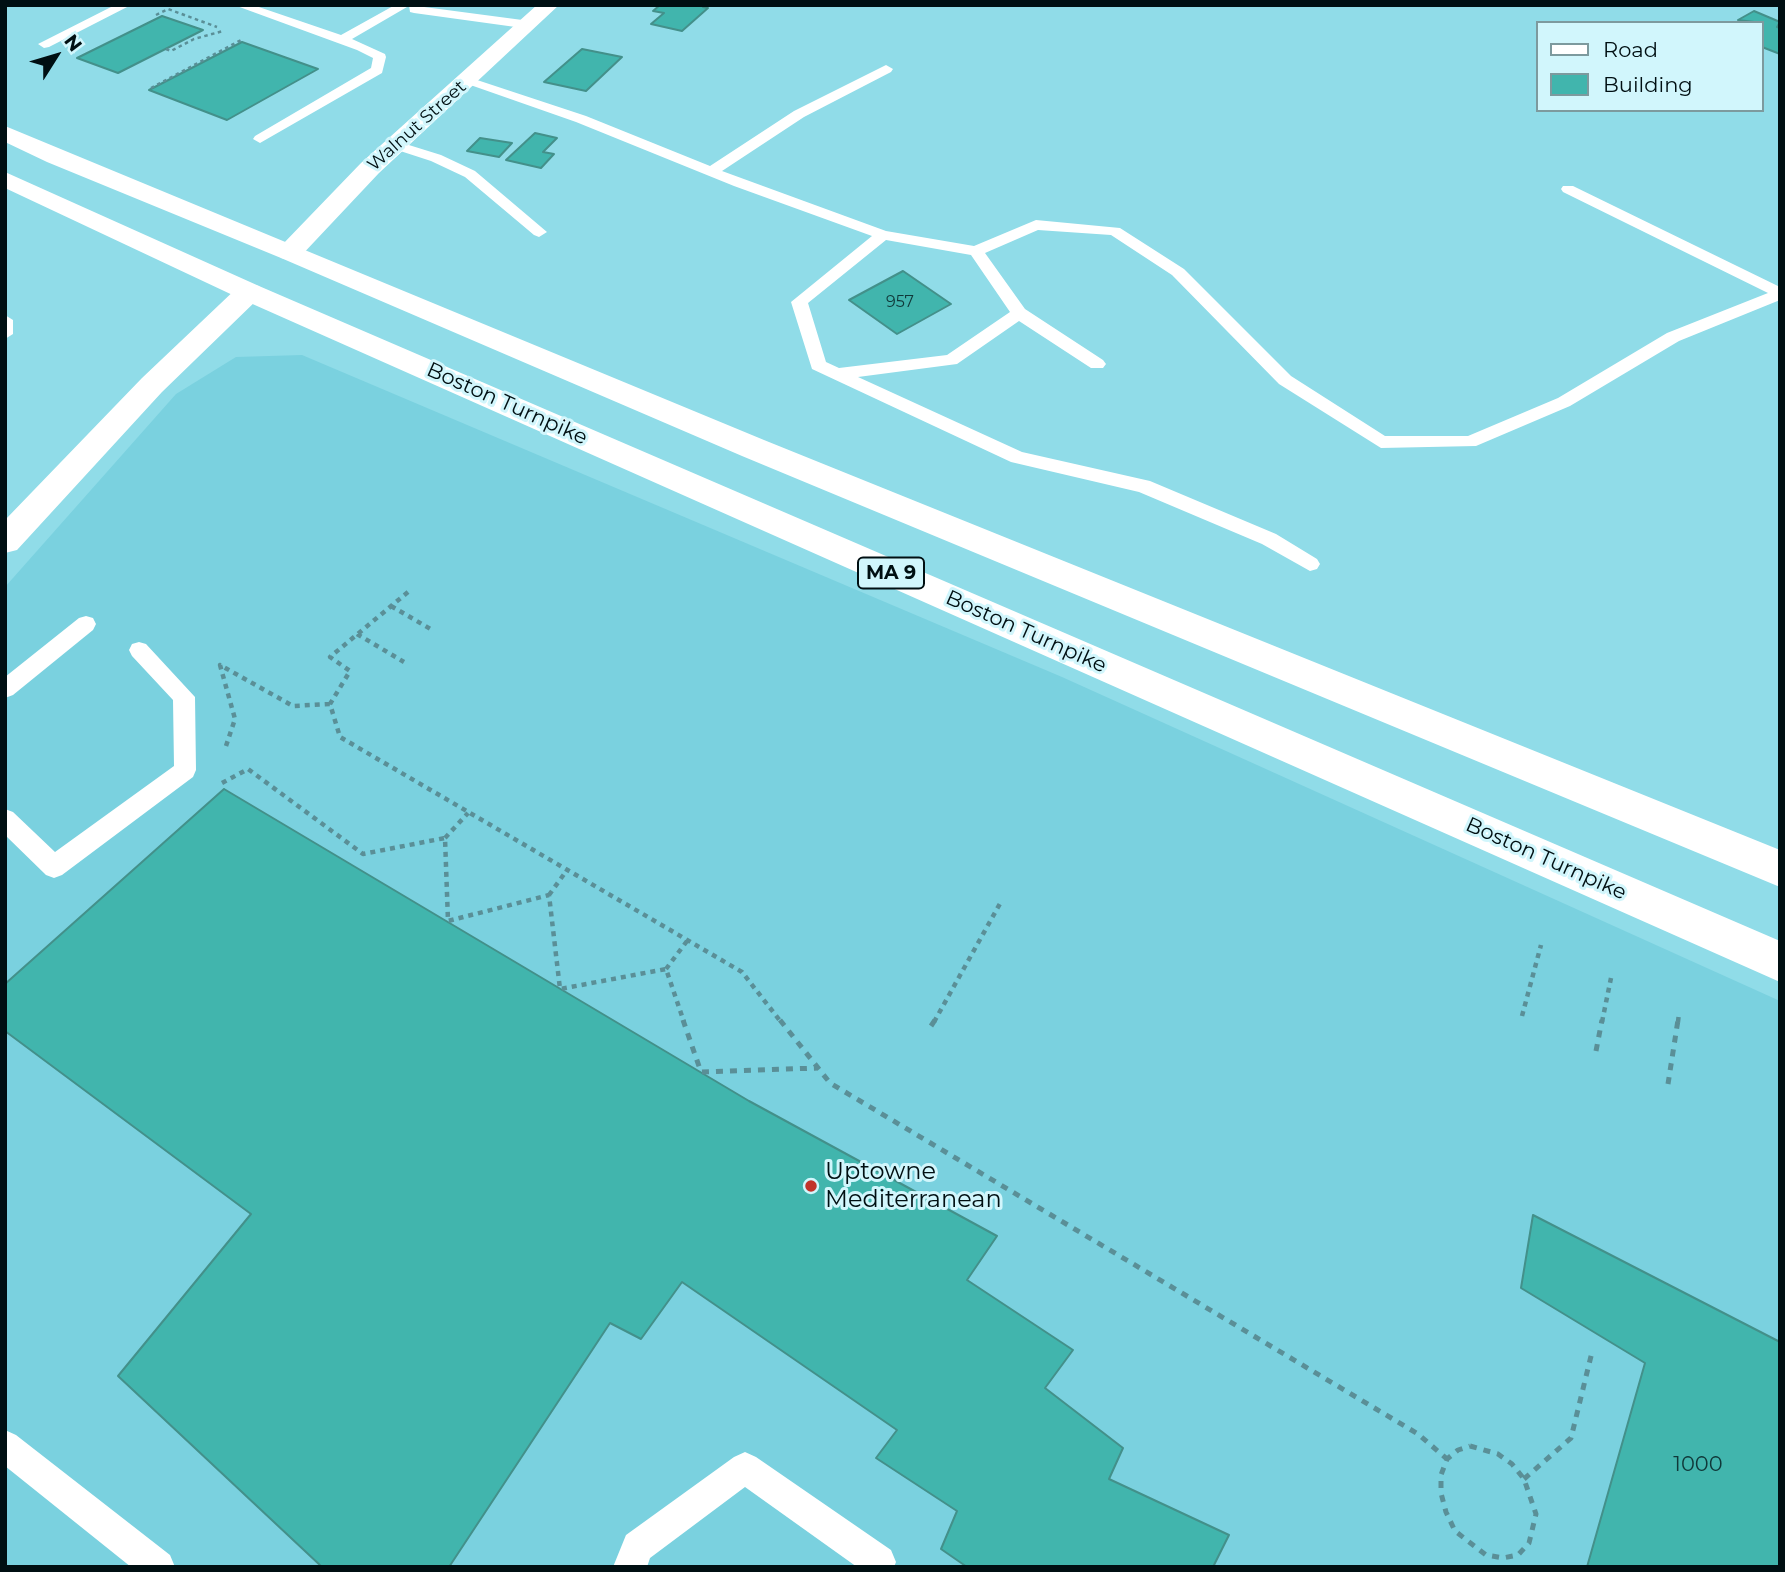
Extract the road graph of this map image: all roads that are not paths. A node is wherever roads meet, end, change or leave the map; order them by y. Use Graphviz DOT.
graph roads {
  1 [pos="125,5"];
  2 [pos="240,5"];
  3 [pos="549,5"];
  4 [pos="405,7"];
  5 [pos="530,24"];
  6 [pos="342,40"];
  7 [pos="44,44"];
  8 [pos="886,69"];
  9 [pos="466,81"];
  10 [pos="5,133"];
  11 [pos="260,139"];
  12 [pos="396,145"];
  13 [pos="711,172"];
  14 [pos="5,179"];
  15 [pos="1568,189"];
  16 [pos="539,232"];
  17 [pos="883,235"];
  18 [pos="976,251"];
  19 [pos="289,252"];
  20 [pos="249,292"];
  21 [pos="1780,293"];
  22 [pos="1019,313"];
  23 [pos="5,320"];
  24 [pos="5,334"];
  25 [pos="1097,364"];
  26 [pos="837,374"];
  27 [pos="5,541"];
  28 [pos="1310,564"];
  29 [pos="86,624"];
  30 [pos="139,650"];
  31 [pos="5,689"];
  32 [pos="5,819"];
  33 [pos="1780,869"];
  34 [pos="1780,961"];
  35 [pos="5,1446"];
  36 [pos="879,1562"];
  37 [pos="158,1567"];
  38 [pos="630,1567"];
  1 -- 7 [label="lane"];
  2 -- 6 [label="lane"];
  3 -- 5 [label="main road, Walnut Street"];
  4 -- 5 [label="lane"];
  4 -- 6 [label="lane"];
  5 -- 9 [label="main road, Walnut Street"];
  6 -- 11 [label="lane"];
  8 -- 13 [label="lane"];
  9 -- 12 [label="main road, Walnut Street"];
  9 -- 13 [label="lane"];
  10 -- 19 [label="main road"];
  12 -- 16 [label="lane"];
  12 -- 19 [label="main road, Walnut Street"];
  13 -- 17 [label="lane"];
  14 -- 20 [label="main road, Boston Turnpike / MA 9"];
  15 -- 21 [label="lane"];
  17 -- 18 [label="lane"];
  17 -- 26 [label="lane"];
  18 -- 21 [label="lane"];
  18 -- 22 [label="lane"];
  19 -- 33 [label="main road"];
  20 -- 27 [label="main road"];
  20 -- 34 [label="main road, Boston Turnpike / MA 9"];
  22 -- 25 [label="lane"];
  22 -- 26 [label="lane"];
  23 -- 24 [label="lane"];
  26 -- 28 [label="lane"];
  29 -- 31 [label="lane"];
  30 -- 32 [label="lane"];
  35 -- 37 [label="lane"];
  36 -- 38 [label="lane"];
}
